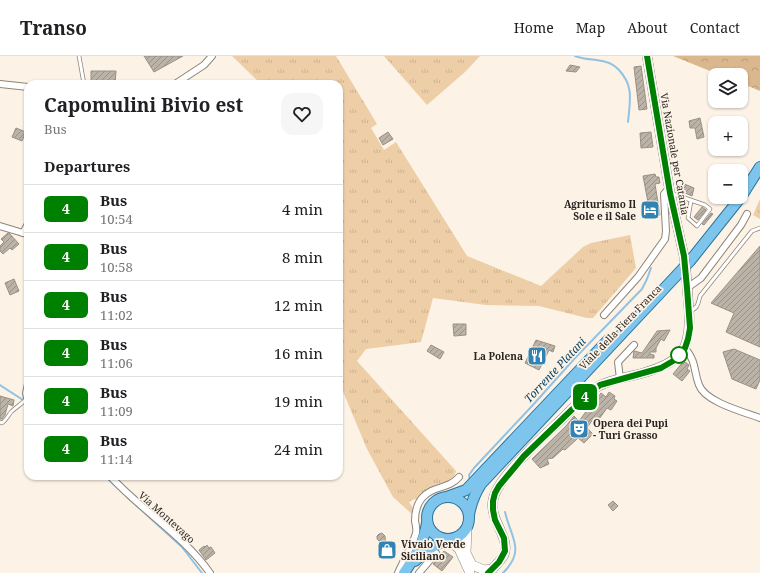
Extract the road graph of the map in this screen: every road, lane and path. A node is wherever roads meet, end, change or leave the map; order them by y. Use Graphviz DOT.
graph roads {
  1 [pos="79,56"];
  2 [pos="212,56"];
  3 [pos="647,56"];
  4 [pos="83,80"];
  5 [pos="181,80"];
  6 [pos="0,84"];
  7 [pos="24,87"];
  8 [pos="760,167"];
  9 [pos="748,186"];
  10 [pos="669,191"];
  11 [pos="691,201"];
  12 [pos="736,204"];
  13 [pos="747,214"];
  14 [pos="0,226"];
  15 [pos="760,228"];
  16 [pos="23,233"];
  17 [pos="708,240"];
  18 [pos="687,288"];
  19 [pos="689,311"];
  20 [pos="604,315"];
  21 [pos="634,345"];
  22 [pos="685,348"];
  23 [pos="620,379"];
  24 [pos="24,403"];
  25 [pos="760,417"];
  26 [pos="0,422"];
  27 [pos="459,478"];
  28 [pos="114,480"];
  29 [pos="447,497"];
  30 [pos="469,515"];
  31 [pos="427,522"];
  32 [pos="467,529"];
  33 [pos="448,540"];
  34 [pos="436,553"];
  35 [pos="425,565"];
  36 [pos="471,571"];
  37 [pos="490,571"];
  38 [pos="402,572"];
  39 [pos="210,573"];
  40 [pos="418,573"];
  41 [pos="428,573"];
  1 -- 4 [label="lane"];
  2 -- 5 [label="street"];
  3 -- 10 [label="main road, Via Nazionale per Catania"];
  6 -- 7 [label="street"];
  8 -- 9 [label="main road, Viale della Fiera Franca"];
  10 -- 11 [label="lane"];
  10 -- 18 [label="main road, Via Nazionale per Catania, bridge"];
  10 -- 20 [label="street"];
  11 -- 11 [label="lane"];
  12 -- 17 [label="main road, Viale della Fiera Franca"];
  13 -- 18 [label="street"];
  14 -- 16 [label="street"];
  15 -- 19 [label="lane"];
  17 -- 29 [label="main road, Viale della Fiera Franca"];
  17 -- 30 [label="main road, Viale della Fiera Franca"];
  18 -- 19 [label="main road"];
  19 -- 22 [label="main road"];
  21 -- 23 [label="street"];
  22 -- 23 [label="main road"];
  22 -- 25 [label="street"];
  23 -- 37 [label="main road"];
  24 -- 26 [label="lane"];
  27 -- 38 [label="street"];
  28 -- 39 [label="street, Via Montevago"];
  29 -- 30 [label="main road"];
  29 -- 31 [label="main road"];
  30 -- 32 [label="main road"];
  31 -- 33 [label="main road"];
  31 -- 38 [label="main road"];
  32 -- 33 [label="main road"];
  32 -- 36 [label="main road"];
  33 -- 36 [label="main road"];
  33 -- 38 [label="main road"];
  34 -- 35 [label="street"];
  35 -- 40 [label="street"];
  35 -- 41 [label="street"];
  36 -- 37 [label="main road"];
}
